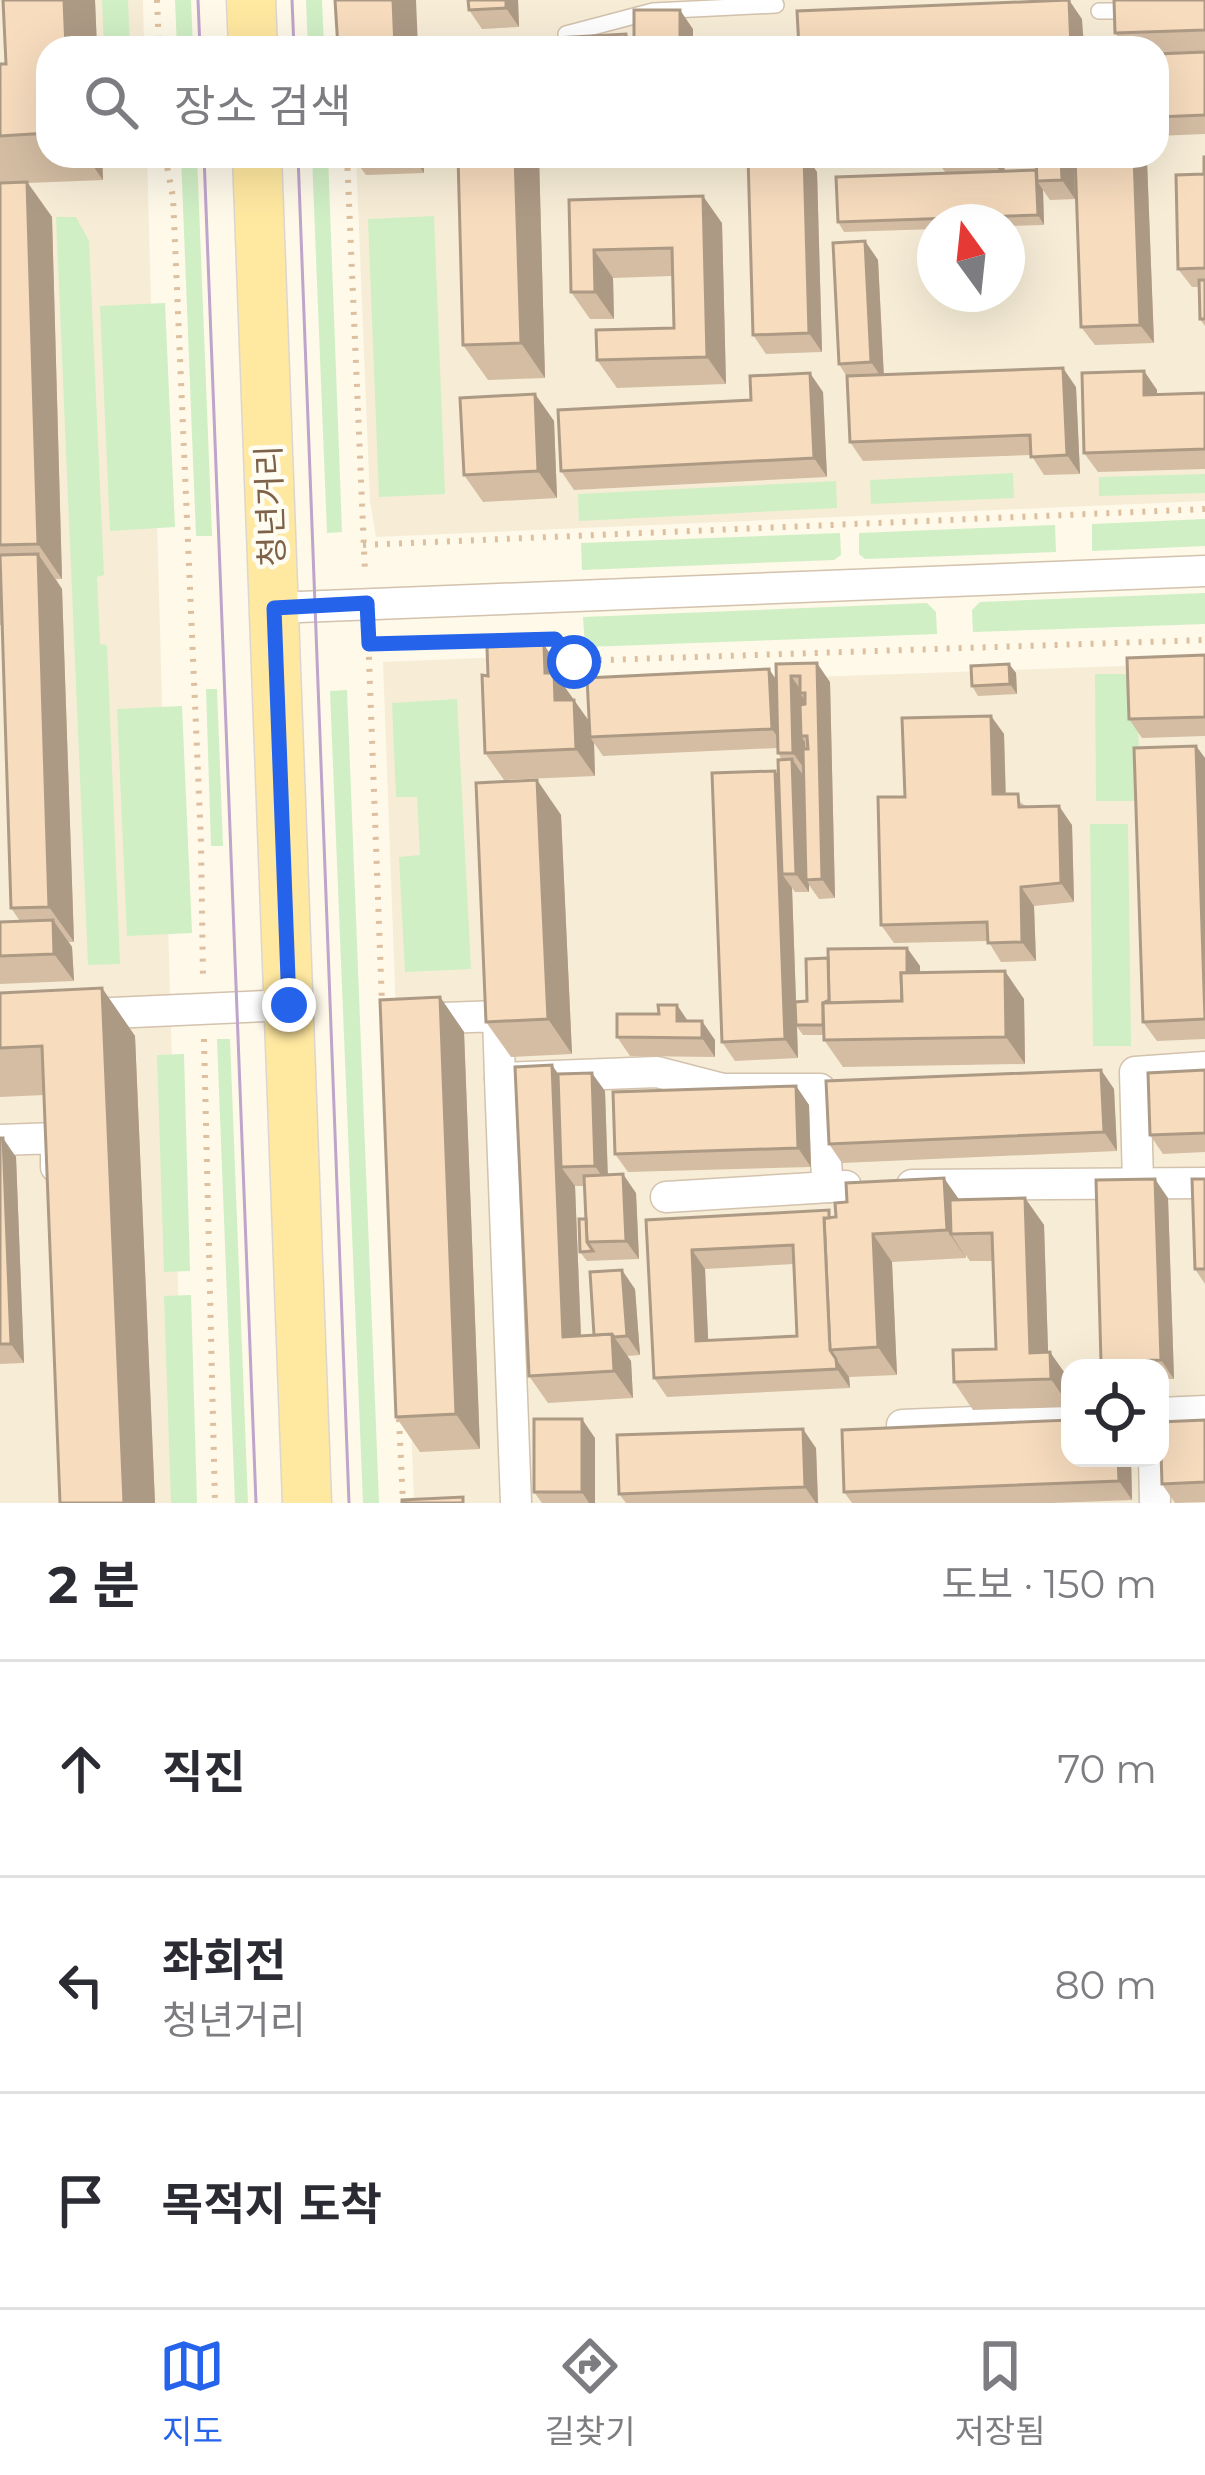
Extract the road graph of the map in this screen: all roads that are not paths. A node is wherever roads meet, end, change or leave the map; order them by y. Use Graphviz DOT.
graph roads {
  1 [pos="251,0"];
  2 [pos="776,5"];
  3 [pos="1141,10"];
  4 [pos="1099,11"];
  5 [pos="566,34"];
  6 [pos="252,36"];
  7 [pos="257,168"];
  8 [pos="1205,571"];
  9 [pos="274,608"];
  10 [pos="289,1005"];
  11 [pos="0,1018"];
  12 [pos="382,1020"];
  13 [pos="1205,1067"];
  14 [pos="500,1078"];
  15 [pos="0,1141"];
  16 [pos="1138,1182"];
  17 [pos="1205,1183"];
  18 [pos="828,1186"];
  19 [pos="666,1197"];
  20 [pos="57,1207"];
  21 [pos="1205,1411"];
  22 [pos="1169,1413"];
  23 [pos="1061,1418"];
  24 [pos="902,1425"];
  25 [pos="1154,1467"];
  26 [pos="307,1503"];
  27 [pos="516,1503"];
  28 [pos="1155,1503"];
  1 -- 6 [label="main road"];
  2 -- 5 [label="lane"];
  3 -- 4 [label="lane"];
  7 -- 9 [label="main road, 청년거리"];
  8 -- 9 [label="street"];
  9 -- 10 [label="main road, 청년거리"];
  10 -- 11 [label="street"];
  10 -- 26 [label="main road, 청년거리"];
  12 -- 14 [label="street"];
  13 -- 16 [label="street"];
  14 -- 18 [label="street"];
  14 -- 27 [label="street"];
  15 -- 20 [label="street"];
  16 -- 17 [label="street"];
  16 -- 18 [label="street"];
  18 -- 19 [label="street"];
  21 -- 22 [label="street"];
  23 -- 24 [label="street"];
  25 -- 28 [label="street"];
}
